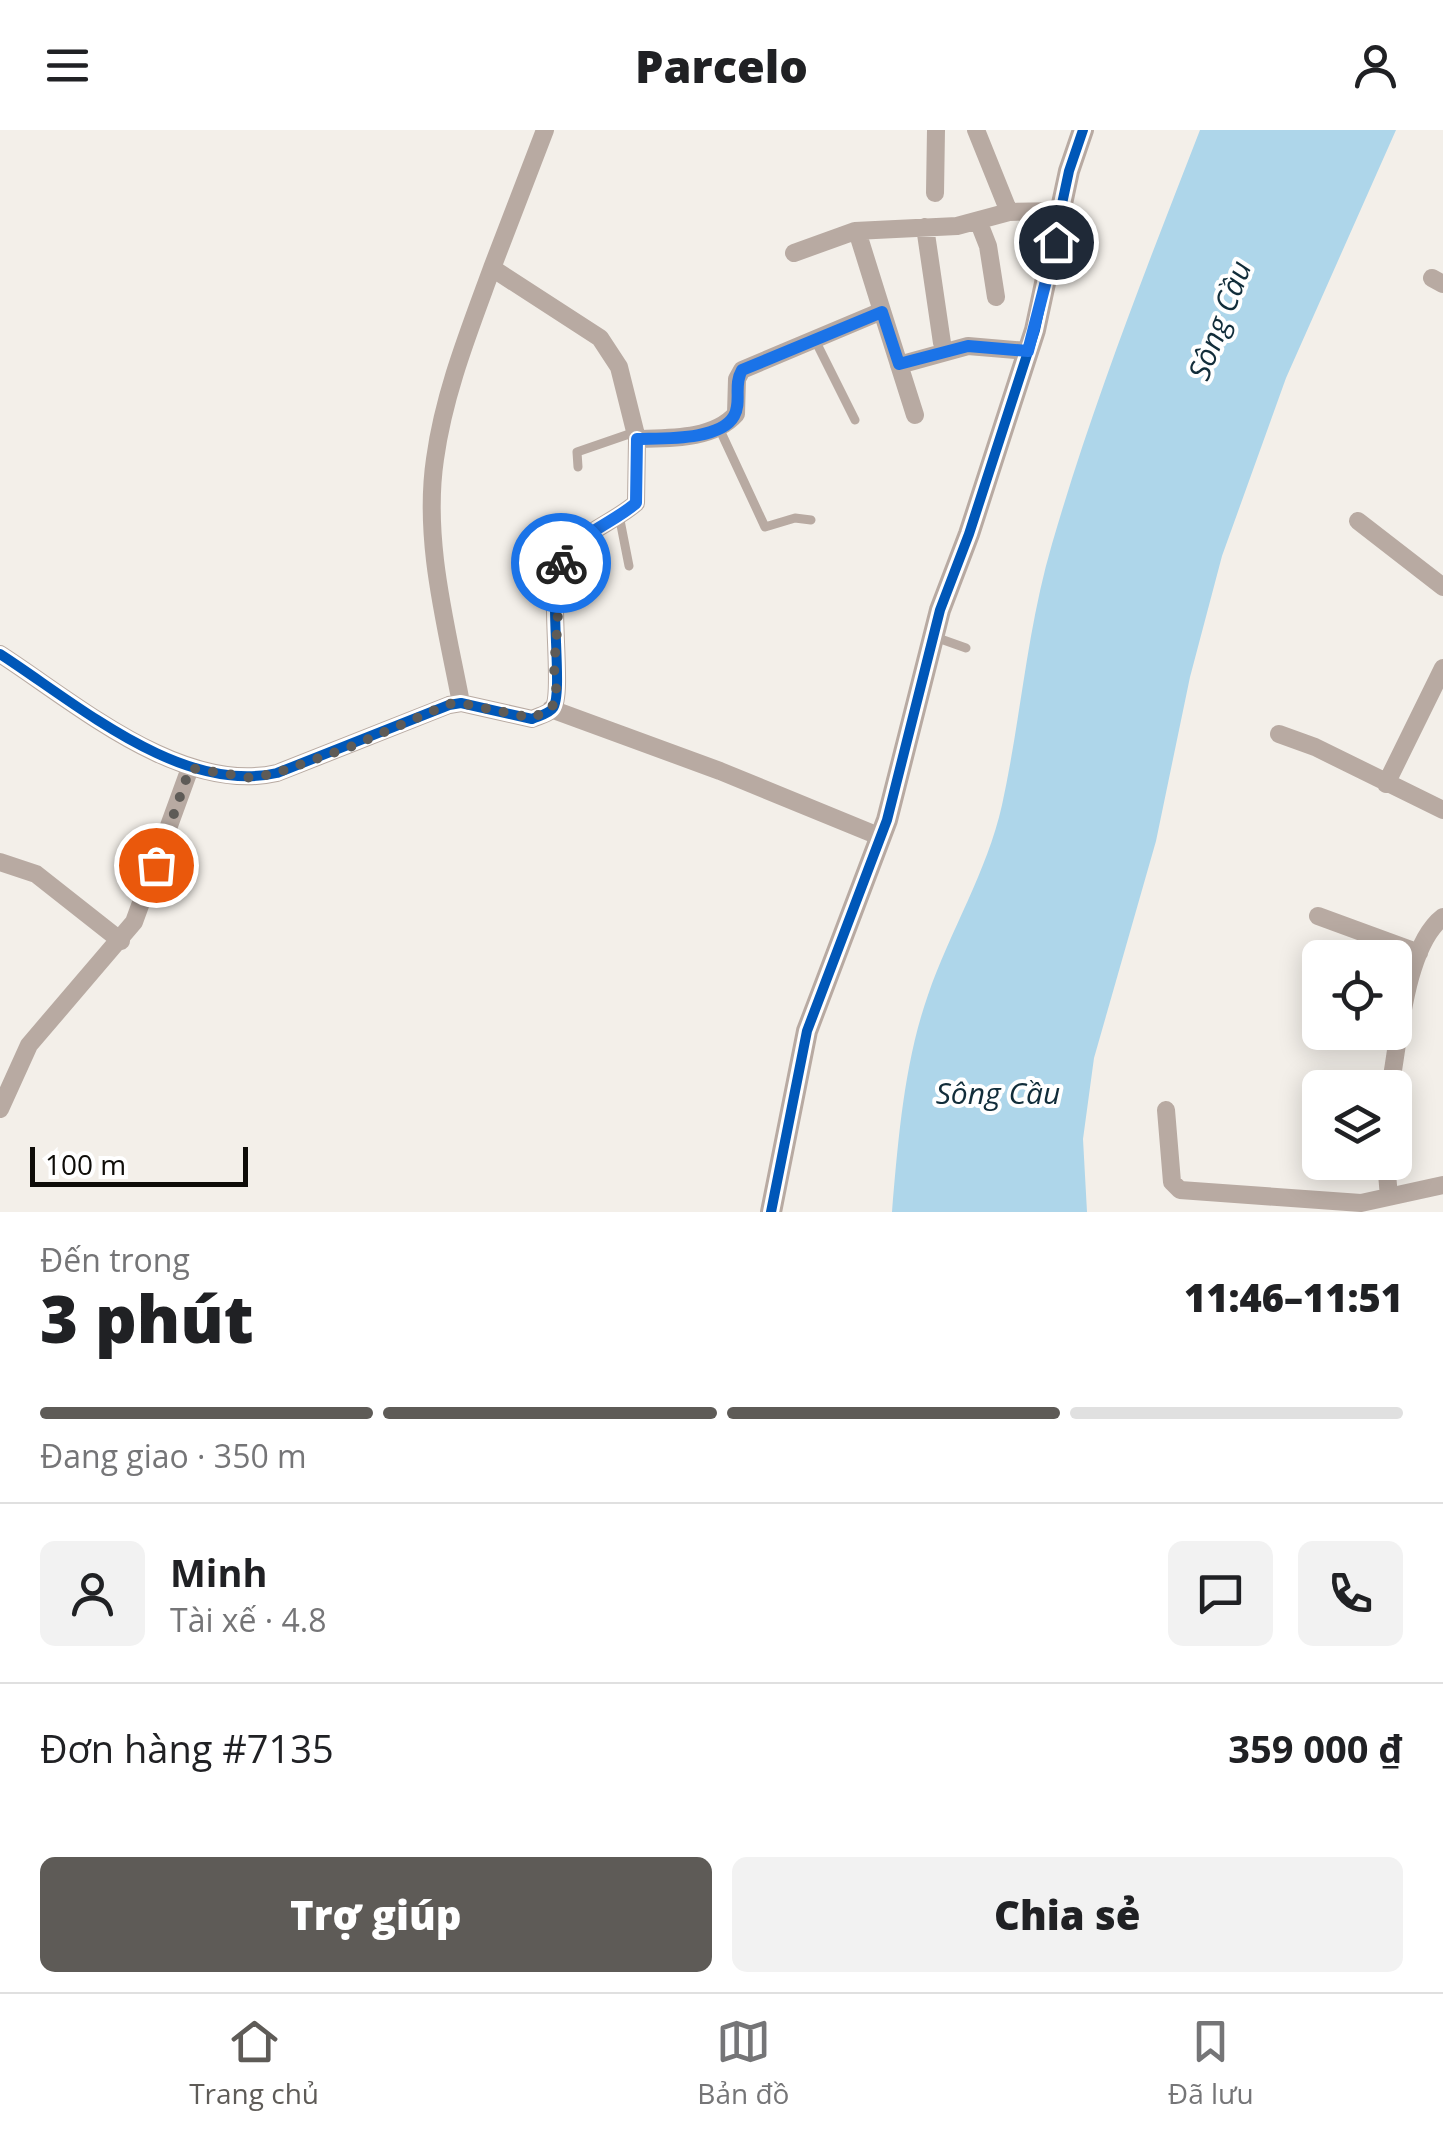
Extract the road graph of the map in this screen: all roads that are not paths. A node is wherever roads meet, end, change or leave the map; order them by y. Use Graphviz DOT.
graph roads {
  1 [pos="545,130"];
  2 [pos="936,130"];
  3 [pos="976,130"];
  4 [pos="1084,130"];
  5 [pos="936,193"];
  6 [pos="1062,210"];
  7 [pos="1009,212"];
  8 [pos="979,223"];
  9 [pos="925,227"];
  10 [pos="858,231"];
  11 [pos="794,253"];
  12 [pos="492,268"];
  13 [pos="996,297"];
  14 [pos="882,312"];
  15 [pos="814,338"];
  16 [pos="942,343"];
  17 [pos="1028,351"];
  18 [pos="899,364"];
  19 [pos="915,415"];
  20 [pos="855,420"];
  21 [pos="718,428"];
  22 [pos="636,436"];
  23 [pos="578,467"];
  24 [pos="619,515"];
  25 [pos="811,520"];
  26 [pos="1358,521"];
  27 [pos="629,566"];
  28 [pos="1443,587"];
  29 [pos="933,636"];
  30 [pos="966,648"];
  31 [pos="0,654"];
  32 [pos="1443,668"];
  33 [pos="456,704"];
  34 [pos="551,709"];
  35 [pos="1278,734"];
  36 [pos="190,768"];
  37 [pos="1386,784"];
  38 [pos="1443,810"];
  39 [pos="881,837"];
  40 [pos="0,862"];
  41 [pos="1318,916"];
  42 [pos="1443,917"];
  43 [pos="121,940"];
  44 [pos="1419,953"];
  45 [pos="1394,1070"];
  46 [pos="0,1109"];
  47 [pos="1166,1110"];
  48 [pos="1388,1180"];
  49 [pos="1443,1185"];
  50 [pos="1389,1197"];
  51 [pos="1362,1208"];
  52 [pos="772,1212"];
  1 -- 12 [label="street"];
  2 -- 5 [label="street"];
  3 -- 7 [label="street"];
  4 -- 6 [label="street"];
  6 -- 7 [label="street"];
  6 -- 17 [label="street"];
  7 -- 8 [label="street"];
  8 -- 9 [label="street"];
  8 -- 13 [label="street"];
  9 -- 10 [label="street"];
  9 -- 16 [label="street"];
  10 -- 11 [label="street"];
  10 -- 14 [label="street"];
  12 -- 22 [label="street"];
  12 -- 33 [label="street"];
  14 -- 15 [label="street"];
  14 -- 18 [label="street"];
  15 -- 20 [label="lane"];
  15 -- 21 [label="street"];
  17 -- 18 [label="street"];
  17 -- 29 [label="street"];
  18 -- 19 [label="street"];
  21 -- 22 [label="street"];
  21 -- 25 [label="lane"];
  22 -- 23 [label="lane"];
  22 -- 24 [label="street"];
  24 -- 27 [label="lane"];
  24 -- 34 [label="street"];
  26 -- 28 [label="street"];
  29 -- 30 [label="lane"];
  29 -- 39 [label="street"];
  31 -- 36 [label="street"];
  32 -- 37 [label="street"];
  33 -- 34 [label="street"];
  33 -- 36 [label="street"];
  34 -- 39 [label="street"];
  35 -- 37 [label="street"];
  36 -- 43 [label="street"];
  37 -- 38 [label="street"];
  39 -- 52 [label="street"];
  40 -- 43 [label="street"];
  41 -- 44 [label="street"];
  42 -- 44 [label="street"];
  43 -- 46 [label="street"];
  44 -- 45 [label="street"];
  47 -- 51 [label="street"];
  48 -- 50 [label="street"];
  49 -- 50 [label="street"];
  50 -- 51 [label="street"];
}
